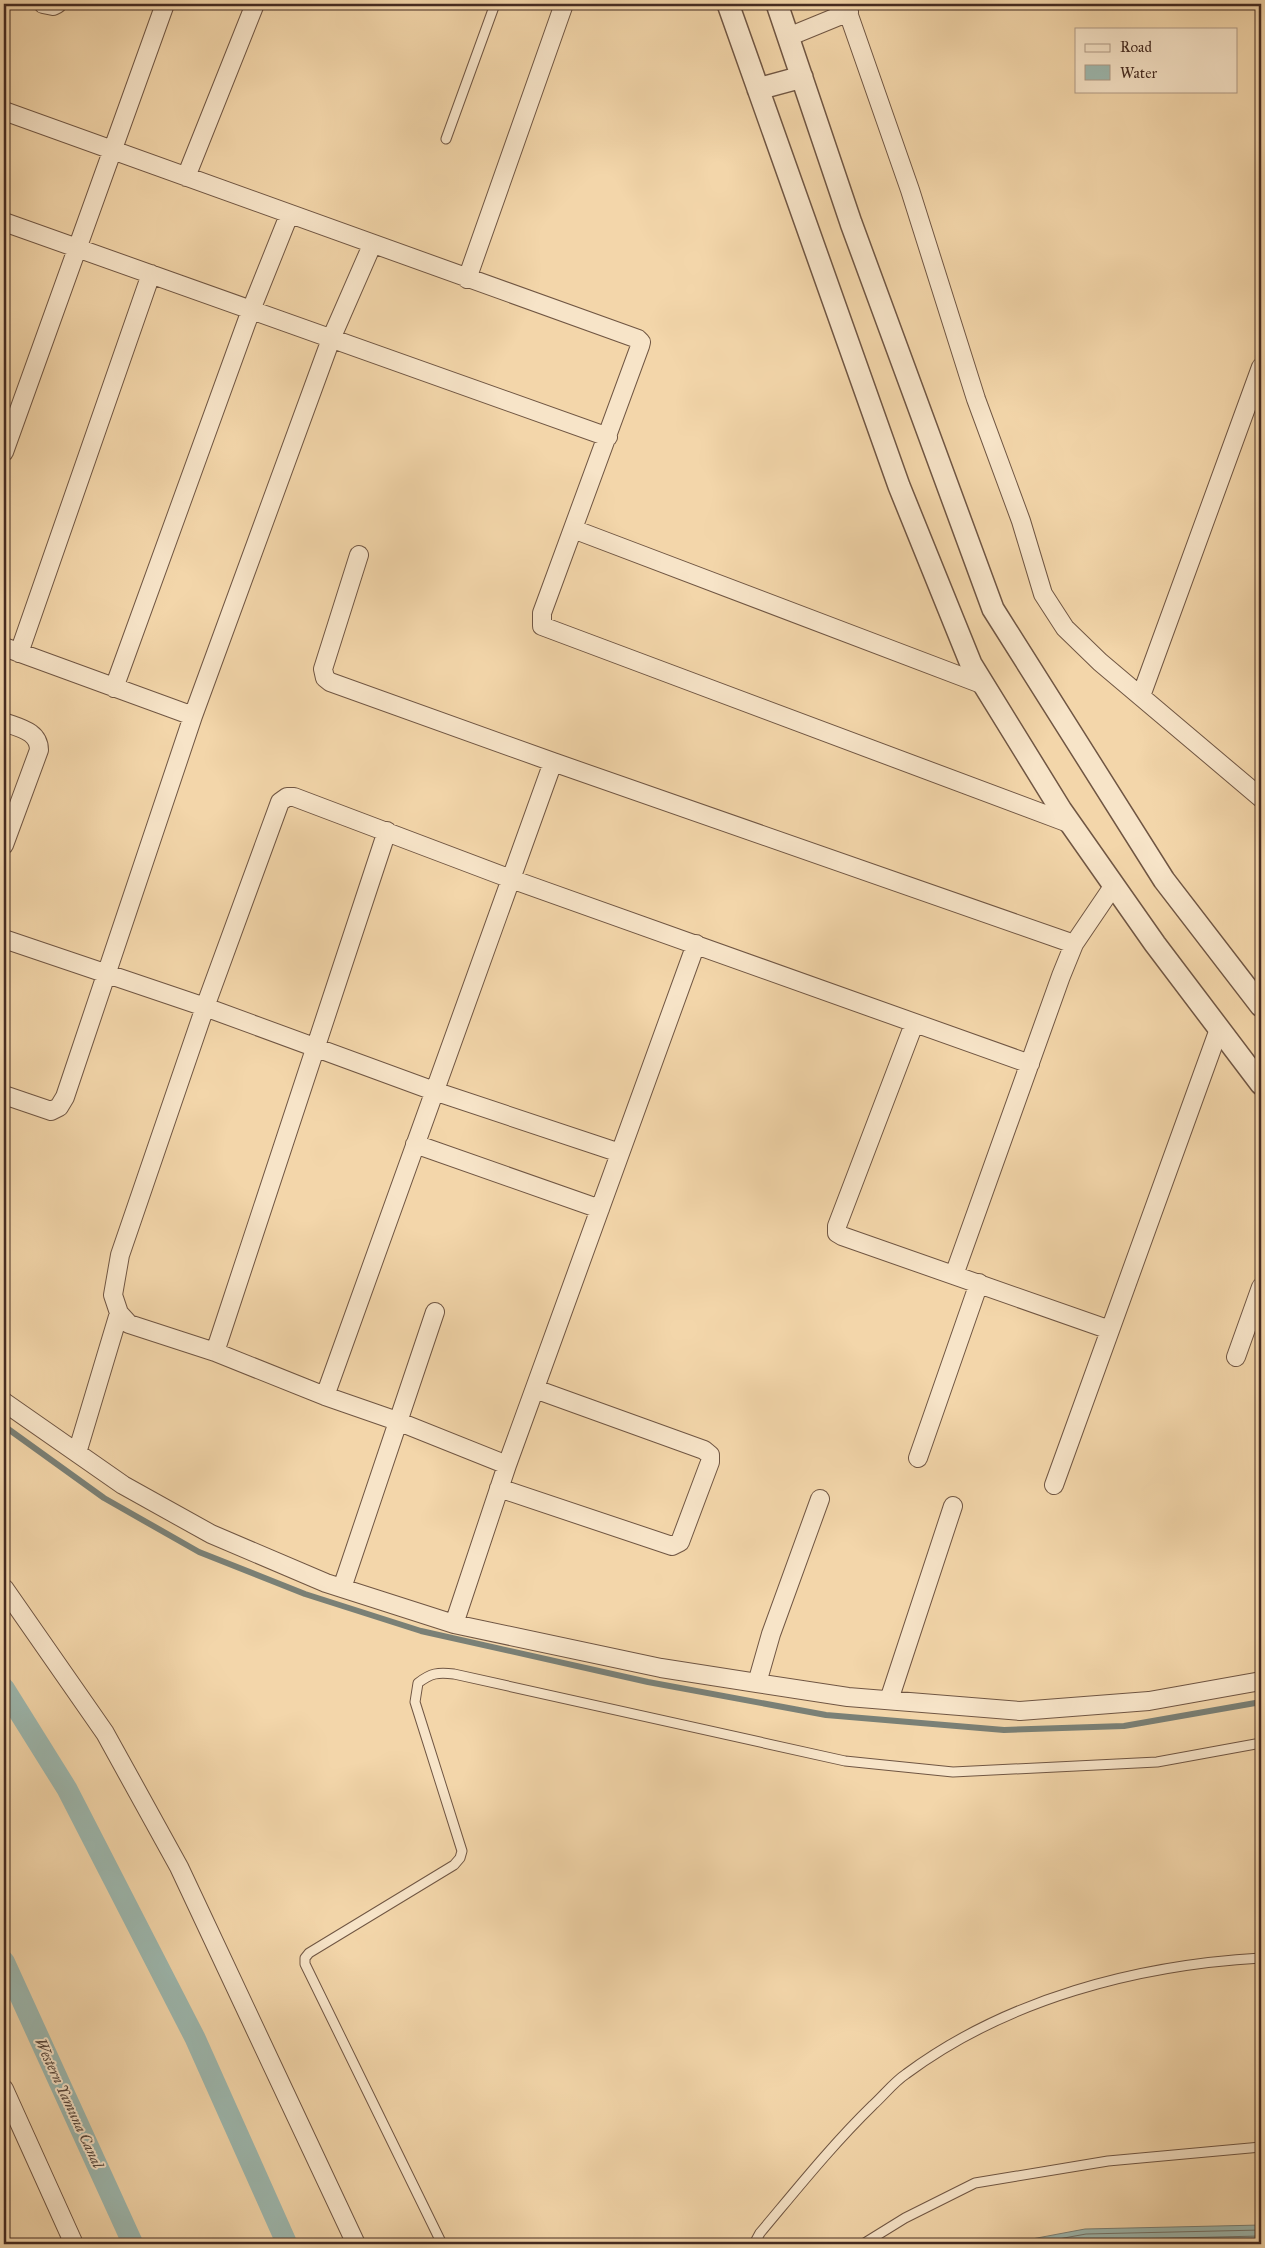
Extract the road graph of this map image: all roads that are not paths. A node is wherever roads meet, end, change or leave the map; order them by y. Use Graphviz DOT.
graph roads {
  1 [pos="43,4"];
  2 [pos="57,4"];
  3 [pos="165,4"];
  4 [pos="255,4"];
  5 [pos="495,4"];
  6 [pos="564,4"];
  7 [pos="728,4"];
  8 [pos="777,4"];
  9 [pos="847,8"];
  10 [pos="788,36"];
  11 [pos="802,77"];
  12 [pos="758,89"];
  13 [pos="4,111"];
  14 [pos="446,139"];
  15 [pos="111,150"];
  16 [pos="186,177"];
  17 [pos="290,215"];
  18 [pos="4,222"];
  19 [pos="372,245"];
  20 [pos="76,248"];
  21 [pos="151,274"];
  22 [pos="467,279"];
  23 [pos="252,310"];
  24 [pos="331,339"];
  25 [pos="1261,367"];
  26 [pos="608,437"];
  27 [pos="4,452"];
  28 [pos="573,529"];
  29 [pos="358,555"];
  30 [pos="11,650"];
  31 [pos="984,685"];
  32 [pos="114,688"];
  33 [pos="1141,696"];
  34 [pos="193,716"];
  35 [pos="4,722"];
  36 [pos="552,762"];
  37 [pos="1260,794"];
  38 [pos="1071,824"];
  39 [pos="387,831"];
  40 [pos="4,845"];
  41 [pos="511,880"];
  42 [pos="1114,885"];
  43 [pos="4,939"];
  44 [pos="696,944"];
  45 [pos="1074,944"];
  46 [pos="104,974"];
  47 [pos="1261,1006"];
  48 [pos="205,1007"];
  49 [pos="914,1024"];
  50 [pos="1219,1029"];
  51 [pos="317,1048"];
  52 [pos="1030,1064"];
  53 [pos="1261,1084"];
  54 [pos="434,1091"];
  55 [pos="4,1096"];
  56 [pos="415,1144"];
  57 [pos="620,1154"];
  58 [pos="600,1209"];
  59 [pos="954,1274"];
  60 [pos="979,1284"];
  61 [pos="1261,1286"];
  62 [pos="436,1312"];
  63 [pos="119,1313"];
  64 [pos="1110,1330"];
  65 [pos="215,1352"];
  66 [pos="1236,1357"];
  67 [pos="535,1388"];
  68 [pos="325,1396"];
  69 [pos="4,1402"];
  70 [pos="397,1421"];
  71 [pos="77,1453"];
  72 [pos="918,1458"];
  73 [pos="507,1465"];
  74 [pos="1054,1485"];
  75 [pos="499,1488"];
  76 [pos="820,1499"];
  77 [pos="953,1506"];
  78 [pos="4,1588"];
  79 [pos="342,1588"];
  80 [pos="454,1624"];
  81 [pos="1261,1681"];
  82 [pos="758,1683"];
  83 [pos="889,1700"];
  84 [pos="1261,1743"];
  85 [pos="1261,1958"];
  86 [pos="4,2089"];
  87 [pos="1261,2147"];
  88 [pos="74,2244"];
  89 [pos="356,2244"];
  90 [pos="442,2244"];
  91 [pos="754,2244"];
  92 [pos="863,2244"];
  1 -- 2 [label="street"];
  3 -- 15 [label="street"];
  4 -- 16 [label="street"];
  5 -- 14 [label="lane"];
  6 -- 22 [label="street"];
  7 -- 12 [label="street"];
  8 -- 10 [label="street"];
  9 -- 10 [label="street"];
  9 -- 33 [label="street"];
  10 -- 11 [label="street"];
  11 -- 12 [label="street"];
  11 -- 47 [label="street"];
  12 -- 31 [label="street"];
  13 -- 15 [label="street"];
  15 -- 16 [label="street"];
  15 -- 20 [label="street"];
  16 -- 17 [label="street"];
  17 -- 19 [label="street"];
  17 -- 23 [label="street"];
  18 -- 20 [label="street"];
  19 -- 22 [label="street"];
  19 -- 24 [label="street"];
  20 -- 21 [label="street"];
  20 -- 27 [label="street"];
  21 -- 23 [label="street"];
  21 -- 30 [label="street"];
  22 -- 26 [label="street"];
  23 -- 24 [label="street"];
  23 -- 32 [label="street"];
  24 -- 26 [label="street"];
  24 -- 34 [label="street"];
  25 -- 33 [label="street"];
  26 -- 28 [label="street"];
  28 -- 31 [label="street"];
  28 -- 38 [label="street"];
  29 -- 36 [label="street"];
  30 -- 32 [label="street"];
  31 -- 38 [label="street"];
  32 -- 34 [label="street"];
  33 -- 37 [label="street"];
  34 -- 46 [label="street"];
  35 -- 40 [label="street"];
  36 -- 41 [label="street"];
  36 -- 45 [label="street"];
  38 -- 42 [label="street"];
  39 -- 41 [label="street"];
  39 -- 48 [label="street"];
  39 -- 51 [label="street"];
  41 -- 44 [label="street"];
  41 -- 54 [label="street"];
  42 -- 45 [label="street"];
  42 -- 50 [label="street"];
  43 -- 46 [label="street"];
  44 -- 49 [label="street"];
  44 -- 57 [label="street"];
  45 -- 52 [label="street"];
  46 -- 48 [label="street"];
  46 -- 55 [label="street"];
  48 -- 51 [label="street"];
  48 -- 63 [label="street"];
  49 -- 52 [label="street"];
  49 -- 59 [label="street"];
  50 -- 53 [label="street"];
  50 -- 64 [label="street"];
  51 -- 54 [label="street"];
  51 -- 65 [label="street"];
  52 -- 59 [label="street"];
  54 -- 56 [label="street"];
  54 -- 57 [label="street"];
  56 -- 58 [label="street"];
  56 -- 68 [label="street"];
  57 -- 58 [label="street"];
  58 -- 67 [label="street"];
  59 -- 60 [label="street"];
  60 -- 64 [label="street"];
  60 -- 72 [label="street"];
  61 -- 66 [label="street"];
  62 -- 70 [label="street"];
  63 -- 65 [label="street"];
  63 -- 71 [label="street"];
  64 -- 74 [label="street"];
  65 -- 68 [label="street"];
  67 -- 73 [label="street"];
  67 -- 75 [label="street"];
  68 -- 70 [label="street"];
  69 -- 71 [label="street"];
  70 -- 73 [label="street"];
  70 -- 79 [label="street"];
  71 -- 79 [label="street"];
  73 -- 75 [label="street"];
  75 -- 80 [label="street"];
  76 -- 82 [label="street"];
  77 -- 83 [label="street"];
  78 -- 89 [label="street"];
  79 -- 80 [label="street"];
  80 -- 82 [label="street"];
  81 -- 83 [label="street"];
  82 -- 83 [label="street"];
  84 -- 90 [label="lane"];
  85 -- 91 [label="lane"];
  86 -- 88 [label="street"];
  87 -- 92 [label="lane"];
}
